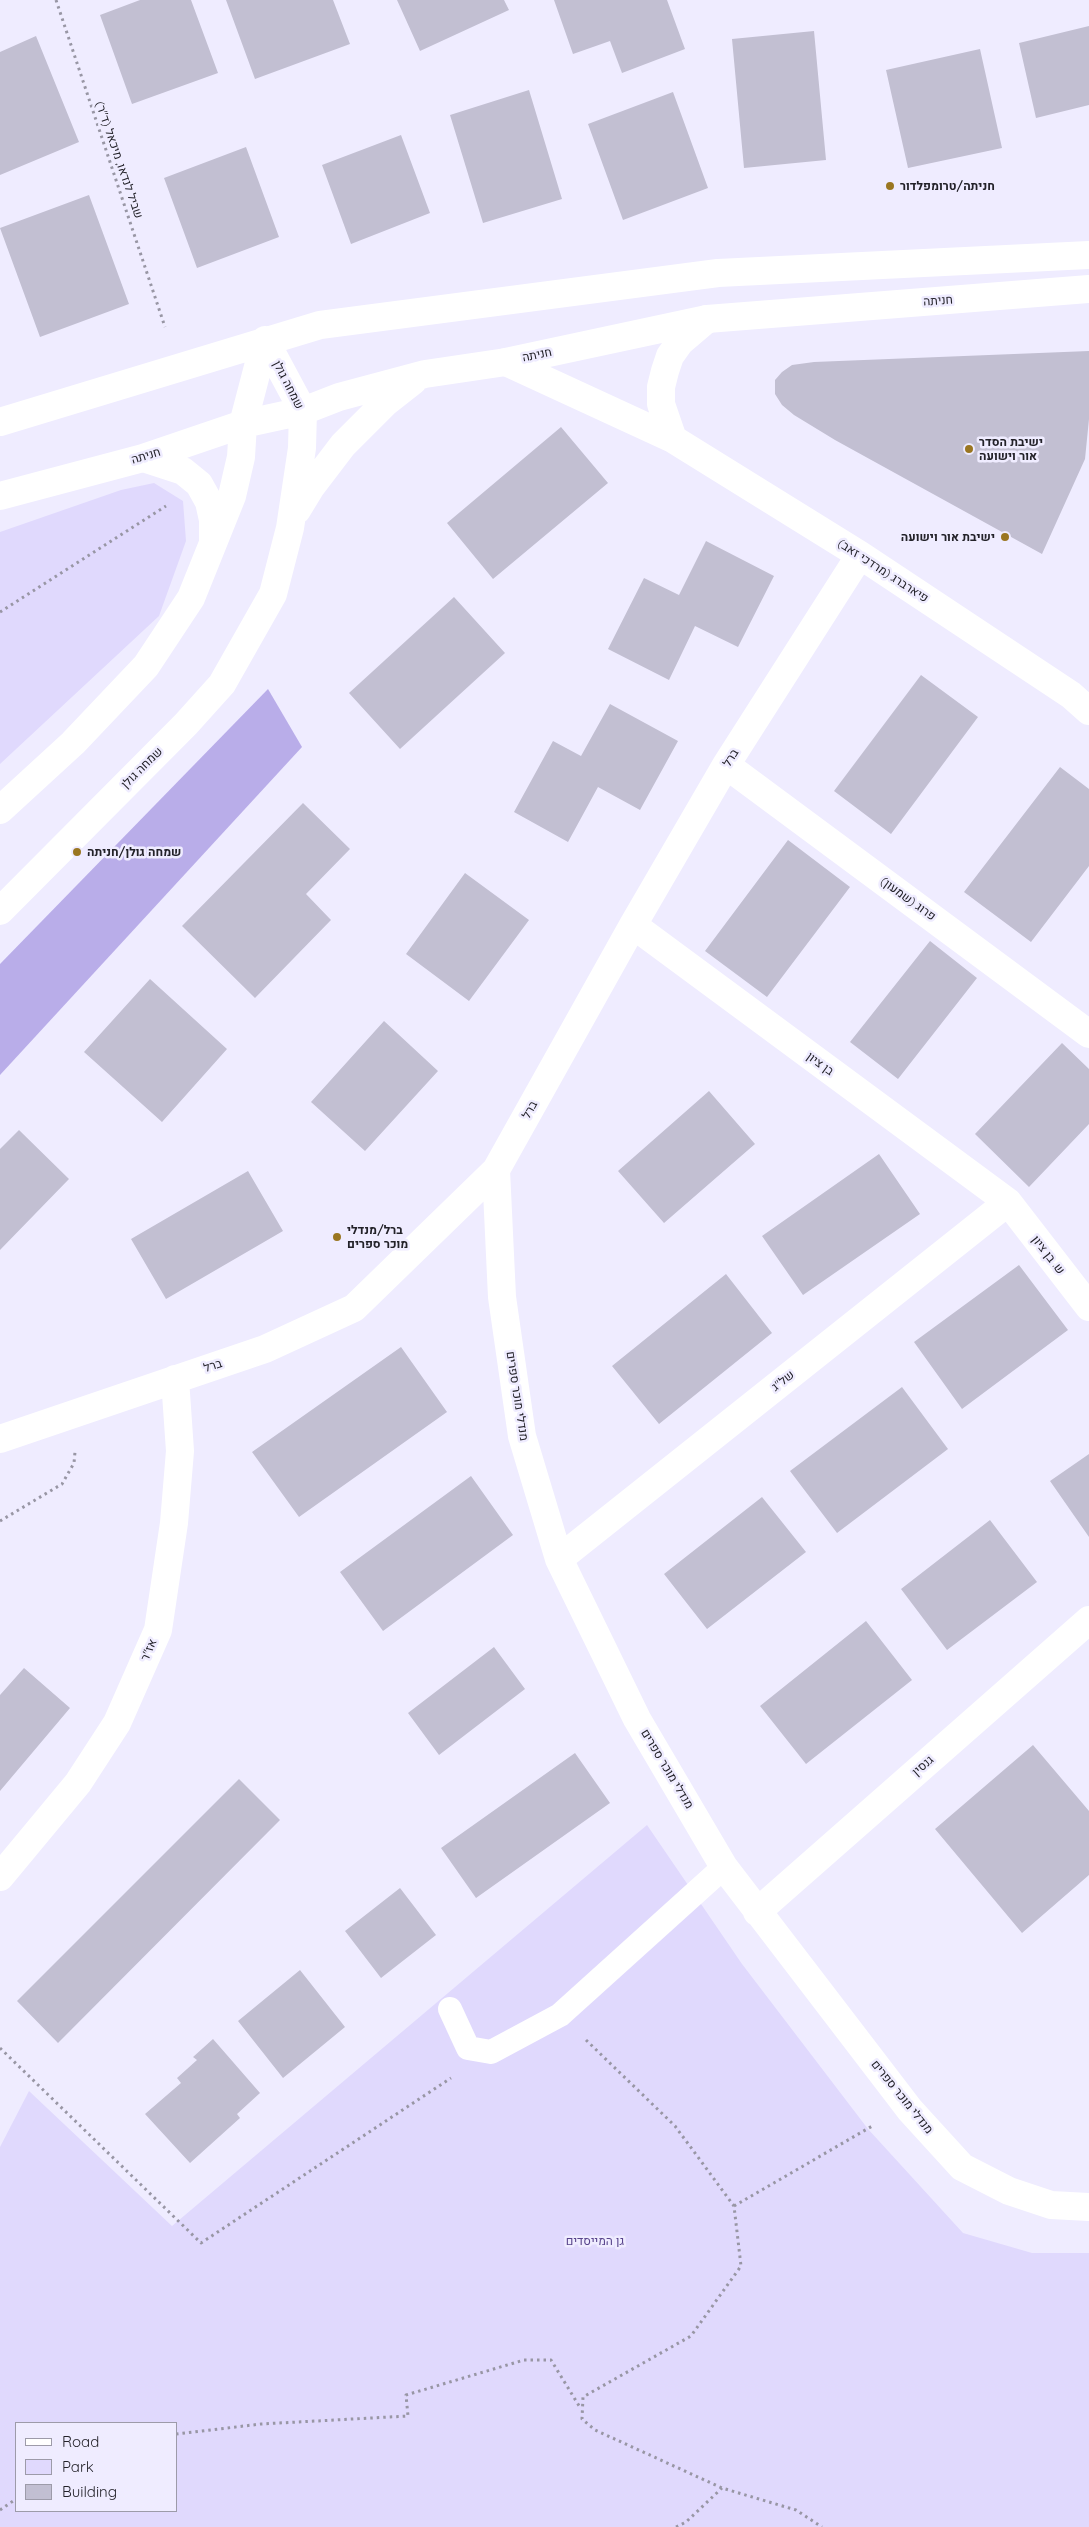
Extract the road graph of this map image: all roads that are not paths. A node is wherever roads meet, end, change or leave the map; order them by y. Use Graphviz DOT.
graph roads {
  1 [pos="1089,255"];
  2 [pos="1089,289"];
  3 [pos="707,319"];
  4 [pos="265,340"];
  5 [pos="506,362"];
  6 [pos="425,374"];
  7 [pos="303,411"];
  8 [pos="0,422"];
  9 [pos="242,424"];
  10 [pos="673,439"];
  11 [pos="143,458"];
  12 [pos="0,496"];
  13 [pos="290,528"];
  14 [pos="212,548"];
  15 [pos="860,555"];
  16 [pos="1089,711"];
  17 [pos="726,765"];
  18 [pos="0,810"];
  19 [pos="0,911"];
  20 [pos="633,926"];
  21 [pos="1089,1034"];
  22 [pos="496,1170"];
  23 [pos="1008,1202"];
  24 [pos="1089,1307"];
  25 [pos="175,1379"];
  26 [pos="0,1439"];
  27 [pos="559,1559"];
  28 [pos="1089,1620"];
  29 [pos="724,1867"];
  30 [pos="0,1877"];
  31 [pos="757,1912"];
  32 [pos="450,2009"];
  33 [pos="1089,2207"];
  1 -- 4 [label="street"];
  2 -- 3 [label="street, חניתה"];
  3 -- 5 [label="street, חניתה"];
  3 -- 10 [label="street"];
  4 -- 7 [label="street, שמחה גולן"];
  4 -- 8 [label="street"];
  4 -- 9 [label="street, שמחה גולן"];
  5 -- 6 [label="street, חניתה"];
  5 -- 10 [label="street, פיארברג (מרדכי זאב)"];
  6 -- 7 [label="street, חניתה"];
  6 -- 13 [label="street"];
  7 -- 9 [label="street, חניתה"];
  7 -- 13 [label="street, שמחה גולן"];
  9 -- 11 [label="street, חניתה"];
  9 -- 14 [label="street, שמחה גולן"];
  10 -- 15 [label="street, פיארברג (מרדכי זאב)"];
  11 -- 12 [label="street, חניתה"];
  11 -- 14 [label="street"];
  13 -- 19 [label="street, שמחה גולן"];
  14 -- 18 [label="street, שמחה גולן"];
  15 -- 16 [label="street, פיארברג (מרדכי זאב)"];
  15 -- 17 [label="street, ברל"];
  17 -- 20 [label="street, ברל"];
  17 -- 21 [label="street, פרוג (שמעון)"];
  20 -- 22 [label="street, ברל"];
  20 -- 23 [label="street, בן ציון"];
  22 -- 25 [label="street, ברל"];
  22 -- 27 [label="street, מנדלי מוכר ספרים"];
  23 -- 24 [label="street, ש. בן ציון"];
  23 -- 27 [label="street, של\"ג"];
  25 -- 26 [label="street, ברל"];
  25 -- 30 [label="street, אז\"ר"];
  27 -- 29 [label="street, מנדלי מוכר ספרים"];
  28 -- 31 [label="street, גנסין"];
  29 -- 31 [label="street, מנדלי מוכר ספרים"];
  29 -- 32 [label="lane"];
  31 -- 33 [label="street, מנדלי מוכר ספרים"];
}
